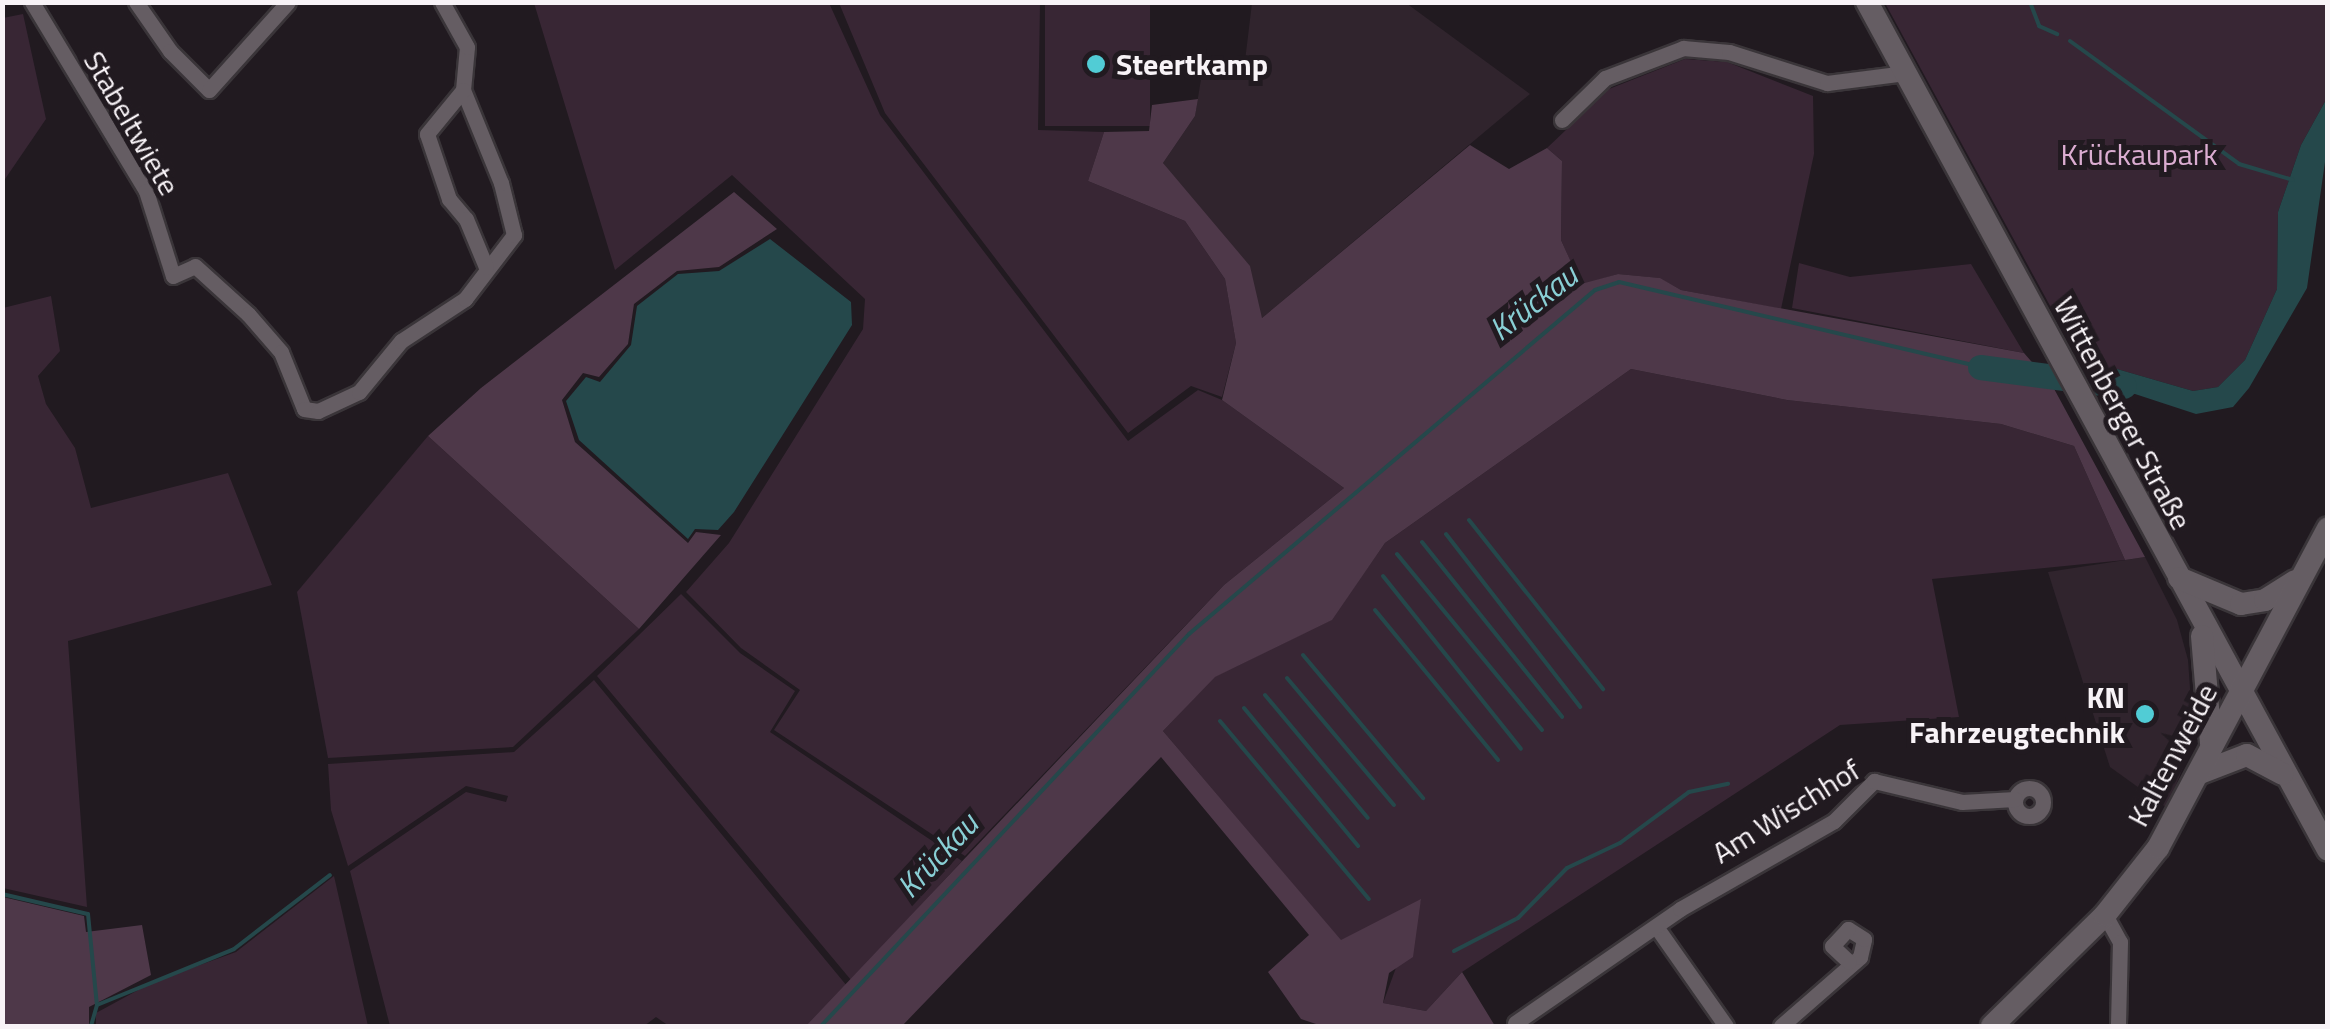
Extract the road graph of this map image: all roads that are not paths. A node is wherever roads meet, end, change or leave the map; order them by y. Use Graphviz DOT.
graph roads {
  1 [pos="32,2"];
  2 [pos="136,2"];
  3 [pos="288,2"];
  4 [pos="442,2"];
  5 [pos="1868,2"];
  6 [pos="1905,72"];
  7 [pos="462,90"];
  8 [pos="1562,120"];
  9 [pos="486,267"];
  10 [pos="2328,528"];
  11 [pos="2177,577"];
  12 [pos="2298,579"];
  13 [pos="2197,613"];
  14 [pos="2240,691"];
  15 [pos="2206,762"];
  16 [pos="2288,779"];
  17 [pos="2015,799"];
  18 [pos="2328,850"];
  19 [pos="2105,915"];
  20 [pos="1656,928"];
  21 [pos="1849,962"];
  22 [pos="1515,1023"];
  23 [pos="1726,1026"];
  24 [pos="1781,1026"];
  25 [pos="1992,1026"];
  26 [pos="2118,1026"];
  1 -- 9 [label="street, Stabeltwiete"];
  2 -- 3 [label="street"];
  4 -- 7 [label="street"];
  5 -- 6 [label="main road, Wittenberger Straße"];
  6 -- 8 [label="street"];
  6 -- 11 [label="main road, Wittenberger Straße"];
  7 -- 9 [label="street"];
  7 -- 9 [label="street"];
  10 -- 12 [label="main road, Kaltenweide"];
  11 -- 12 [label="main road"];
  11 -- 13 [label="main road, Wittenberger Straße"];
  12 -- 14 [label="main road, Kaltenweide"];
  13 -- 14 [label="main road, Wittenberger Straße"];
  13 -- 15 [label="main road"];
  14 -- 15 [label="main road, Kaltenweide"];
  14 -- 16 [label="main road, Wittenberger Straße"];
  15 -- 16 [label="main road"];
  15 -- 19 [label="main road, Kaltenweide"];
  16 -- 18 [label="main road, Wittenberger Straße"];
  17 -- 20 [label="street, Am Wischhof"];
  19 -- 25 [label="main road, Kaltenweide"];
  19 -- 26 [label="street"];
  20 -- 22 [label="street, Am Wischhof"];
  20 -- 23 [label="street"];
  21 -- 24 [label="street"];
}
